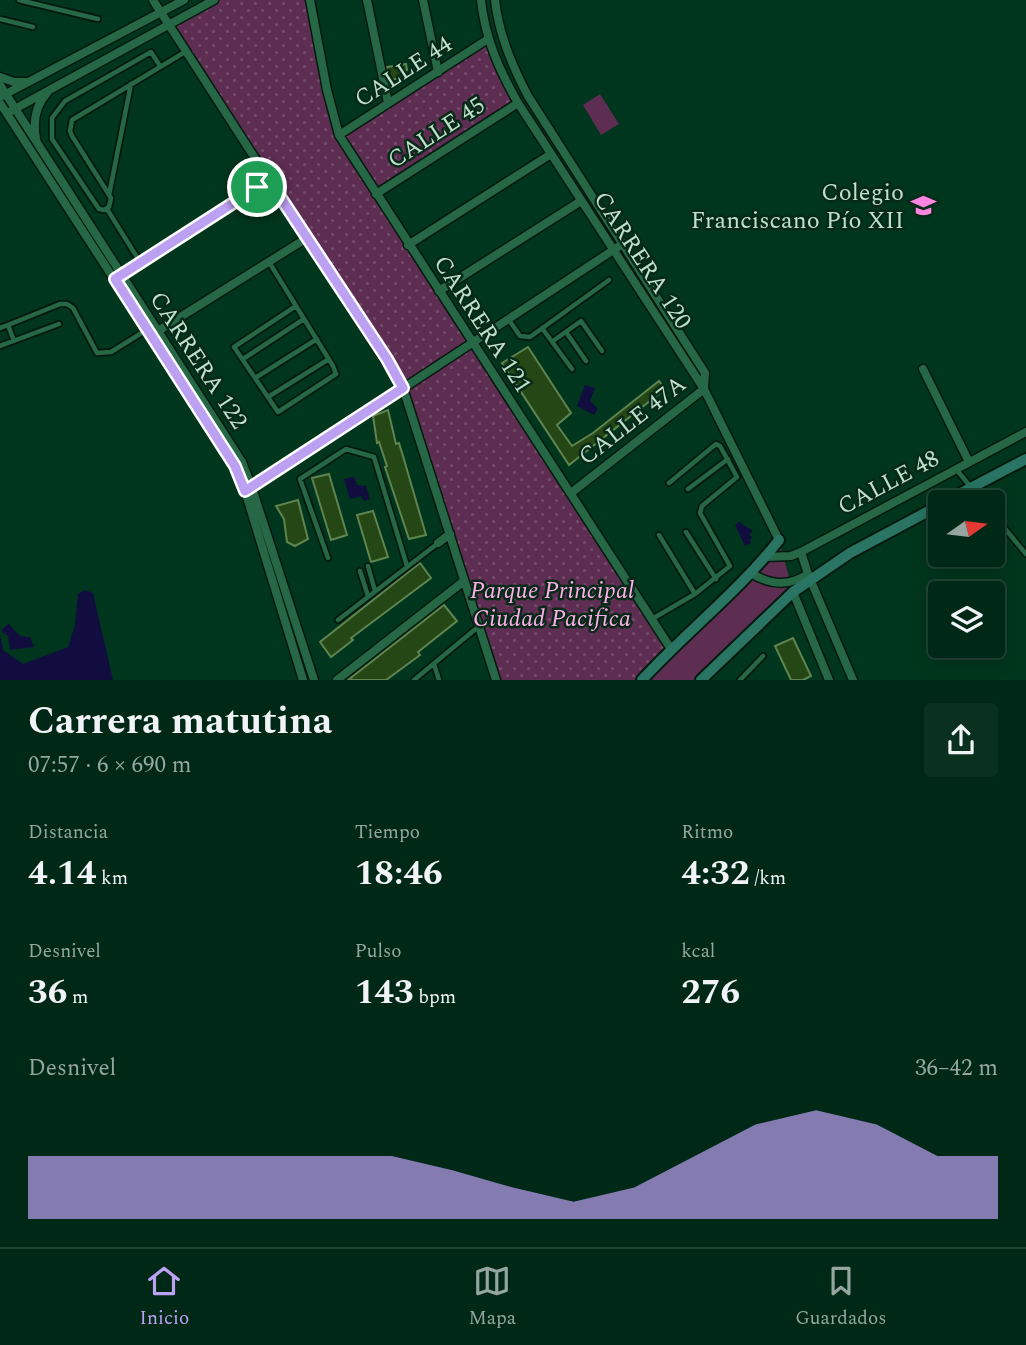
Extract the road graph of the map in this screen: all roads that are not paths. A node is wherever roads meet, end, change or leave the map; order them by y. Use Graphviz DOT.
graph roads {
  1 [pos="19,0"];
  2 [pos="153,0"];
  3 [pos="184,0"];
  4 [pos="214,0"];
  5 [pos="310,0"];
  6 [pos="368,0"];
  7 [pos="423,0"];
  8 [pos="481,0"];
  9 [pos="495,0"];
  10 [pos="161,13"];
  11 [pos="0,19"];
  12 [pos="98,19"];
  13 [pos="169,24"];
  14 [pos="33,27"];
  15 [pos="488,39"];
  16 [pos="186,52"];
  17 [pos="160,66"];
  18 [pos="438,72"];
  19 [pos="0,77"];
  20 [pos="41,77"];
  21 [pos="131,83"];
  22 [pos="0,85"];
  23 [pos="51,89"];
  24 [pos="3,96"];
  25 [pos="0,103"];
  26 [pos="388,103"];
  27 [pos="518,103"];
  28 [pos="16,109"];
  29 [pos="6,113"];
  30 [pos="339,135"];
  31 [pos="37,142"];
  32 [pos="551,154"];
  33 [pos="269,180"];
  34 [pos="376,194"];
  35 [pos="110,195"];
  36 [pos="582,201"];
  37 [pos="107,209"];
  38 [pos="307,238"];
  39 [pos="624,243"];
  40 [pos="408,245"];
  41 [pos="614,250"];
  42 [pos="140,262"];
  43 [pos="268,262"];
  44 [pos="118,276"];
  45 [pos="609,280"];
  46 [pos="439,291"];
  47 [pos="296,306"];
  48 [pos="304,319"];
  49 [pos="508,319"];
  50 [pos="59,324"];
  51 [pos="8,325"];
  52 [pos="0,328"];
  53 [pos="542,328"];
  54 [pos="148,329"];
  55 [pos="158,331"];
  56 [pos="566,332"];
  57 [pos="317,339"];
  58 [pos="14,341"];
  59 [pos="553,341"];
  60 [pos="472,343"];
  61 [pos="0,346"];
  62 [pos="602,351"];
  63 [pos="243,359"];
  64 [pos="329,359"];
  65 [pos="586,361"];
  66 [pos="572,369"];
  67 [pos="923,369"];
  68 [pos="705,373"];
  69 [pos="255,378"];
  70 [pos="403,388"];
  71 [pos="704,389"];
  72 [pos="268,397"];
  73 [pos="1026,432"];
  74 [pos="728,459"];
  75 [pos="1026,459"];
  76 [pos="969,462"];
  77 [pos="956,469"];
  78 [pos="669,483"];
  79 [pos="969,485"];
  80 [pos="688,489"];
  81 [pos="249,490"];
  82 [pos="961,490"];
  83 [pos="973,490"];
  84 [pos="572,493"];
  85 [pos="928,510"];
  86 [pos="1005,529"];
  87 [pos="686,532"];
  88 [pos="450,534"];
  89 [pos="659,535"];
  90 [pos="779,540"];
  91 [pos="438,543"];
  92 [pos="801,552"];
  93 [pos="1026,554"];
  94 [pos="766,557"];
  95 [pos="328,558"];
  96 [pos="368,566"];
  97 [pos="407,566"];
  98 [pos="360,571"];
  99 [pos="751,573"];
  100 [pos="809,577"];
  101 [pos="716,579"];
  102 [pos="464,581"];
  103 [pos="375,591"];
  104 [pos="793,592"];
  105 [pos="695,594"];
  106 [pos="368,596"];
  107 [pos="652,619"];
  108 [pos="338,620"];
  109 [pos="479,627"];
  110 [pos="671,649"];
  111 [pos="763,656"];
  112 [pos="434,663"];
  113 [pos="303,680"];
  114 [pos="314,680"];
  115 [pos="337,680"];
  116 [pos="414,680"];
  117 [pos="439,680"];
  118 [pos="496,680"];
  119 [pos="642,680"];
  120 [pos="701,680"];
  121 [pos="740,680"];
  122 [pos="829,680"];
  123 [pos="853,680"];
  1 -- 12 [label="lane"];
  2 -- 10 [label="street"];
  3 -- 10 [label="street"];
  4 -- 13 [label="street"];
  5 -- 30 [label="street, CARRERA 121"];
  6 -- 26 [label="street"];
  7 -- 18 [label="street"];
  8 -- 15 [label="street, CARRERA 120"];
  9 -- 39 [label="street, CARRERA 120"];
  10 -- 13 [label="street"];
  10 -- 20 [label="street"];
  11 -- 14 [label="lane"];
  13 -- 16 [label="street"];
  13 -- 23 [label="street"];
  15 -- 18 [label="street, CALLE 44"];
  15 -- 27 [label="street, CARRERA 120"];
  16 -- 17 [label="lane"];
  16 -- 33 [label="street"];
  17 -- 21 [label="lane"];
  17 -- 37 [label="lane"];
  18 -- 26 [label="street, CALLE 44"];
  19 -- 20 [label="street"];
  20 -- 24 [label="street"];
  21 -- 35 [label="lane"];
  21 -- 35 [label="lane"];
  22 -- 24 [label="street, CARRERA 122"];
  23 -- 28 [label="street"];
  23 -- 31 [label="street"];
  24 -- 28 [label="street, CARRERA 122"];
  25 -- 29 [label="street, CARRERA 122"];
  26 -- 30 [label="street, CALLE 44"];
  27 -- 32 [label="street, CARRERA 120"];
  27 -- 34 [label="street, CALLE 45"];
  28 -- 29 [label="street"];
  28 -- 31 [label="street, CARRERA 122"];
  29 -- 44 [label="street, CARRERA 122"];
  30 -- 34 [label="street, CARRERA 121"];
  31 -- 44 [label="street, CARRERA 122"];
  32 -- 36 [label="street, CARRERA 120"];
  32 -- 40 [label="street"];
  33 -- 38 [label="street"];
  33 -- 42 [label="street"];
  34 -- 40 [label="street, CARRERA 121"];
  35 -- 37 [label="lane"];
  36 -- 41 [label="street, CARRERA 120"];
  36 -- 46 [label="street"];
  37 -- 42 [label="lane"];
  38 -- 43 [label="street"];
  38 -- 70 [label="street"];
  39 -- 41 [label="street"];
  39 -- 68 [label="street, CARRERA 120"];
  40 -- 46 [label="street, CARRERA 121"];
  41 -- 49 [label="street"];
  41 -- 71 [label="street, CARRERA 120"];
  42 -- 44 [label="street"];
  43 -- 47 [label="lane"];
  43 -- 55 [label="street"];
  44 -- 54 [label="street, CARRERA 122"];
  44 -- 55 [label="street, CARRERA 122"];
  45 -- 53 [label="lane"];
  46 -- 60 [label="street, CARRERA 121"];
  47 -- 48 [label="lane"];
  47 -- 63 [label="lane"];
  48 -- 57 [label="lane"];
  48 -- 63 [label="lane"];
  49 -- 53 [label="lane"];
  49 -- 60 [label="street"];
  50 -- 58 [label="lane"];
  51 -- 52 [label="lane"];
  51 -- 54 [label="lane"];
  51 -- 58 [label="lane"];
  53 -- 59 [label="lane"];
  54 -- 81 [label="street, CARRERA 122"];
  55 -- 81 [label="street, CARRERA 122"];
  56 -- 59 [label="lane"];
  56 -- 62 [label="lane"];
  56 -- 65 [label="lane"];
  57 -- 64 [label="lane"];
  57 -- 69 [label="lane"];
  58 -- 61 [label="lane"];
  59 -- 66 [label="lane"];
  60 -- 70 [label="street"];
  60 -- 84 [label="street, CARRERA 121"];
  63 -- 69 [label="lane"];
  64 -- 72 [label="lane"];
  64 -- 72 [label="lane"];
  67 -- 76 [label="street"];
  68 -- 71 [label="street, CALLE 47A"];
  69 -- 72 [label="lane"];
  70 -- 81 [label="street"];
  70 -- 88 [label="street"];
  71 -- 84 [label="street, CALLE 47A"];
  71 -- 90 [label="street, CARRERA 120"];
  73 -- 76 [label="street, CALLE 48"];
  74 -- 78 [label="lane"];
  74 -- 80 [label="lane"];
  74 -- 101 [label="lane"];
  75 -- 79 [label="main road"];
  76 -- 77 [label="street, CALLE 48"];
  77 -- 79 [label="lane"];
  77 -- 92 [label="street, CALLE 48"];
  79 -- 82 [label="main road"];
  79 -- 83 [label="lane"];
  81 -- 113 [label="street, CARRERA 122"];
  81 -- 114 [label="street, CARRERA 122"];
  84 -- 107 [label="street, CARRERA 121"];
  85 -- 100 [label="main road"];
  86 -- 93 [label="lane"];
  87 -- 101 [label="lane"];
  88 -- 91 [label="street"];
  88 -- 102 [label="street"];
  89 -- 105 [label="lane"];
  90 -- 94 [label="main road"];
  91 -- 97 [label="lane"];
  92 -- 94 [label="street, CALLE 48"];
  92 -- 100 [label="street"];
  94 -- 99 [label="main road"];
  95 -- 97 [label="lane"];
  96 -- 103 [label="lane"];
  97 -- 103 [label="lane"];
  98 -- 106 [label="lane"];
  99 -- 100 [label="street"];
  99 -- 110 [label="main road"];
  100 -- 104 [label="main road"];
  100 -- 123 [label="street"];
  101 -- 105 [label="lane"];
  102 -- 109 [label="street"];
  102 -- 115 [label="street"];
  103 -- 106 [label="lane"];
  104 -- 120 [label="main road"];
  104 -- 122 [label="street"];
  105 -- 107 [label="lane"];
  106 -- 108 [label="lane"];
  107 -- 110 [label="street, CARRERA 121"];
  109 -- 112 [label="lane"];
  109 -- 118 [label="street"];
  110 -- 119 [label="main road"];
  111 -- 121 [label="lane"];
  112 -- 116 [label="lane"];
  112 -- 117 [label="lane"];
}
